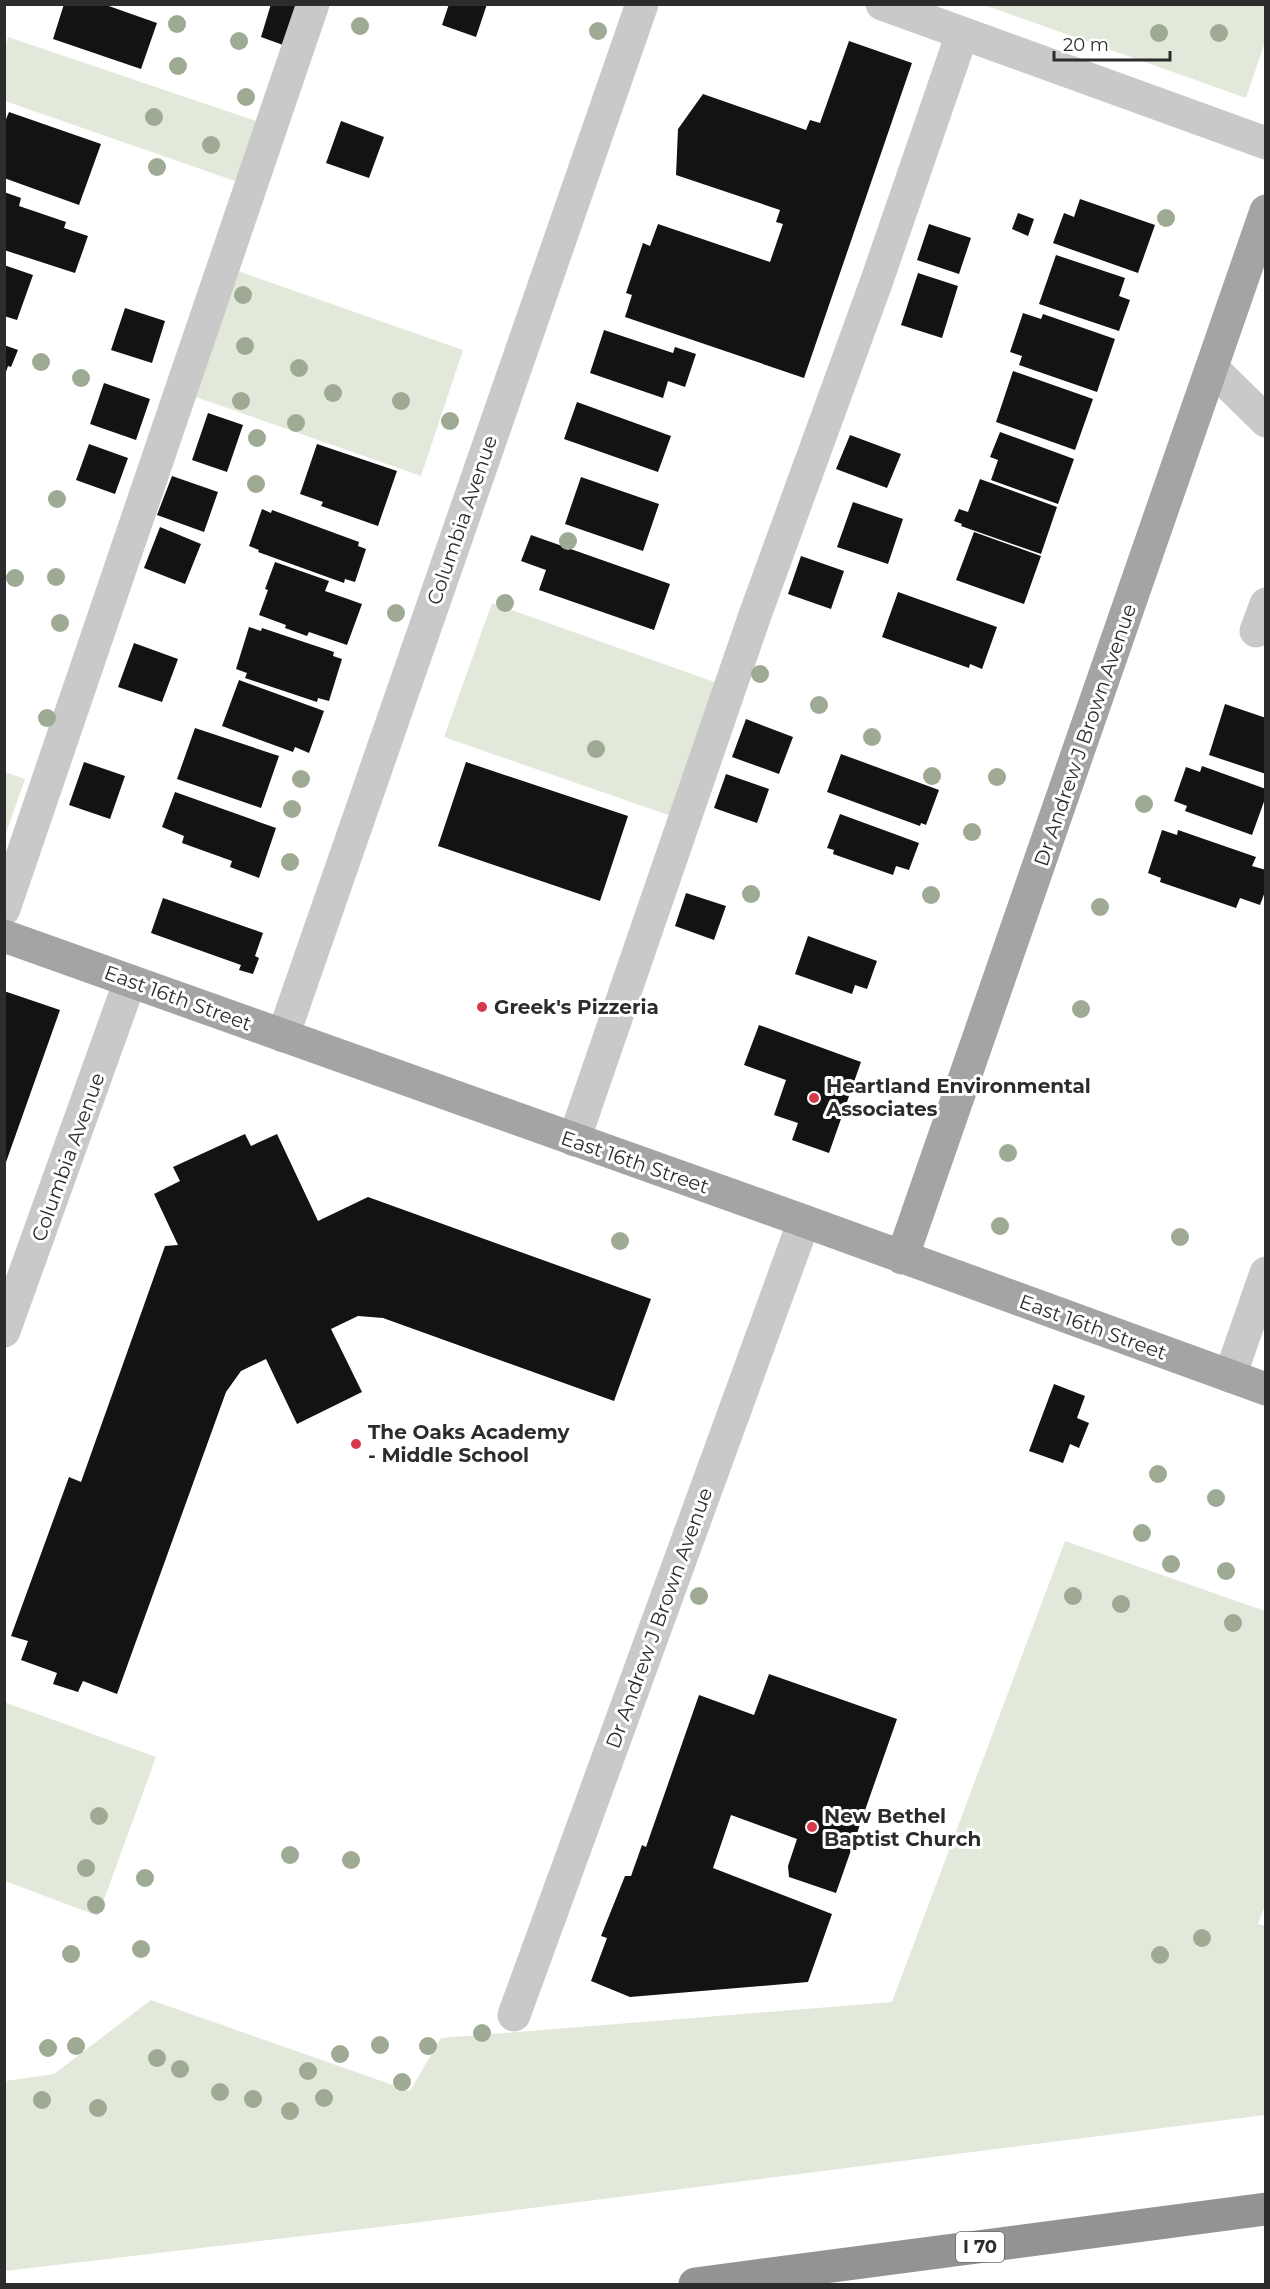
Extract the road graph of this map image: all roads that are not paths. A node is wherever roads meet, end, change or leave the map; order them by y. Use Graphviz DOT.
graph roads {
  1 [pos="313,4"];
  2 [pos="642,4"];
  3 [pos="882,4"];
  4 [pos="962,34"];
  5 [pos="1266,143"];
  6 [pos="1266,211"];
  7 [pos="1212,368"];
  8 [pos="1266,421"];
  9 [pos="4,909"];
  10 [pos="4,936"];
  11 [pos="130,981"];
  12 [pos="283,1036"];
  13 [pos="574,1140"];
  14 [pos="804,1221"];
  15 [pos="902,1258"];
  16 [pos="1266,1273"];
  17 [pos="4,1331"];
  18 [pos="1230,1376"];
  19 [pos="1266,1389"];
  20 [pos="514,2015"];
  21 [pos="1266,2209"];
  22 [pos="695,2284"];
  1 -- 9 [label="street"];
  2 -- 12 [label="street, Columbia Avenue"];
  3 -- 4 [label="street"];
  4 -- 5 [label="street"];
  4 -- 13 [label="street"];
  6 -- 7 [label="main road, Dr Andrew J Brown Avenue"];
  7 -- 8 [label="street"];
  7 -- 15 [label="main road, Dr Andrew J Brown Avenue"];
  10 -- 11 [label="main road, East 16th Street"];
  11 -- 12 [label="main road, East 16th Street"];
  11 -- 17 [label="street, Columbia Avenue"];
  12 -- 13 [label="main road, East 16th Street"];
  13 -- 14 [label="main road, East 16th Street"];
  14 -- 15 [label="main road, East 16th Street"];
  14 -- 20 [label="street, Dr Andrew J Brown Avenue"];
  15 -- 18 [label="main road, East 16th Street"];
  16 -- 18 [label="street"];
  18 -- 19 [label="main road, East 16th Street"];
  21 -- 22 [label="highway, I 70"];
}
